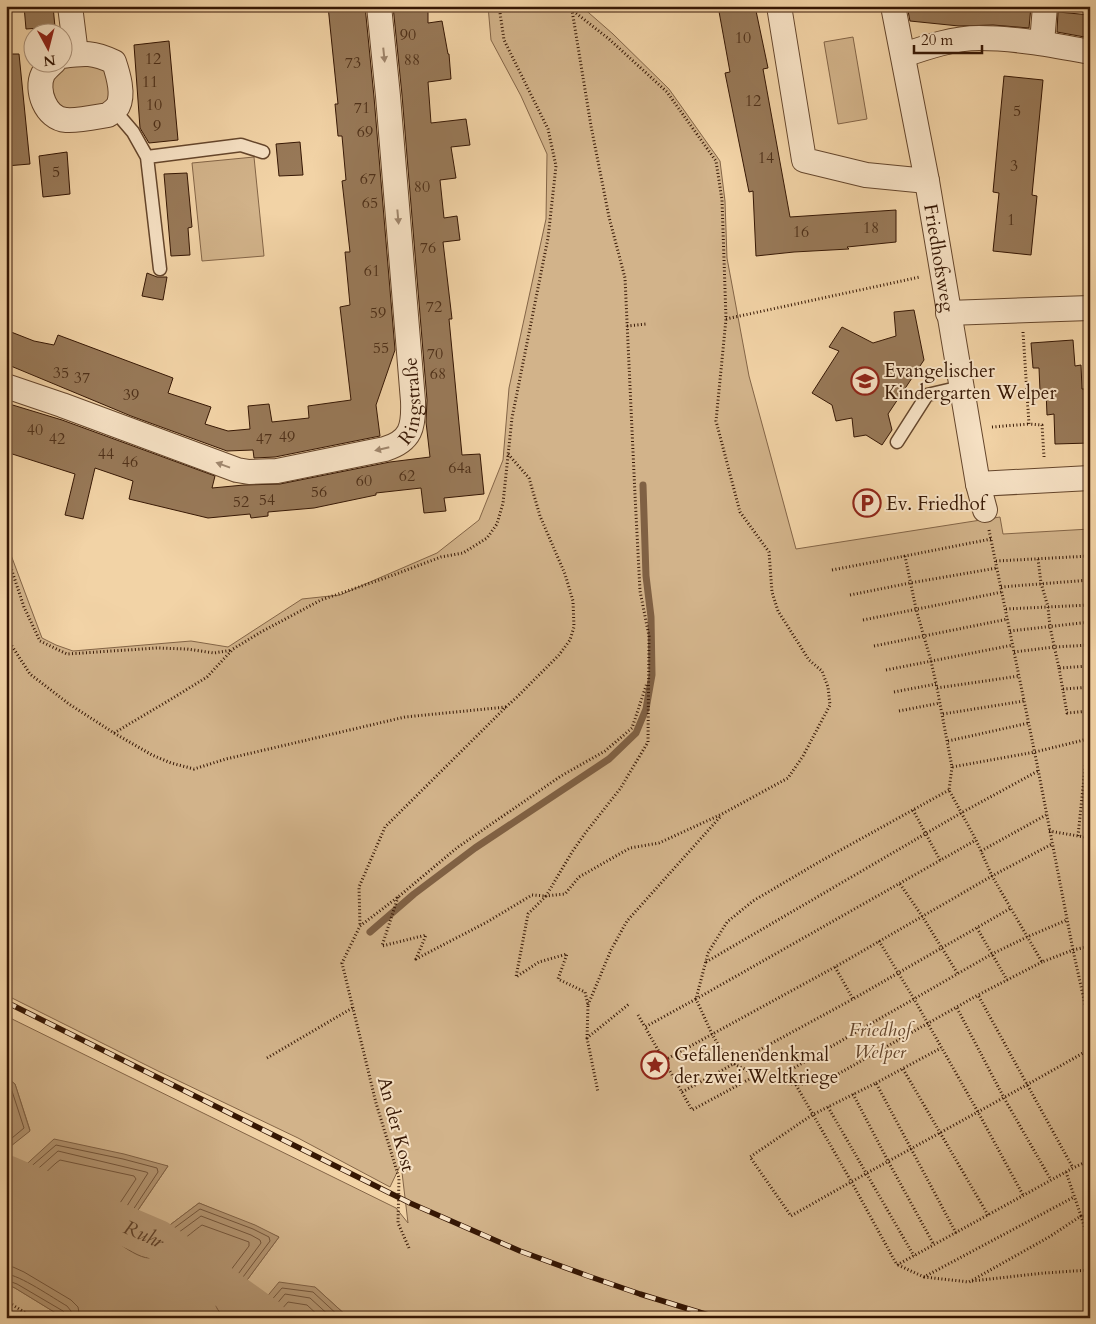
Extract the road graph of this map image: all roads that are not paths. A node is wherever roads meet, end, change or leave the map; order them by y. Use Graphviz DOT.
graph roads {
  1 [pos="70,6"];
  2 [pos="379,6"];
  3 [pos="779,6"];
  4 [pos="894,6"];
  5 [pos="1045,6"];
  6 [pos="70,22"];
  7 [pos="1042,43"];
  8 [pos="1090,52"];
  9 [pos="72,55"];
  10 [pos="904,55"];
  11 [pos="45,72"];
  12 [pos="115,111"];
  13 [pos="263,152"];
  14 [pos="147,157"];
  15 [pos="927,181"];
  16 [pos="160,269"];
  17 [pos="1090,308"];
  18 [pos="948,313"];
  19 [pos="6,386"];
  20 [pos="961,387"];
  21 [pos="897,442"];
  22 [pos="1090,478"];
  23 [pos="978,484"];
  24 [pos="985,510"];
  1 -- 6 [label="street"];
  2 -- 19 [label="street, Ringstraße, one-way"];
  3 -- 15 [label="street"];
  4 -- 10 [label="street, Friedhofsweg"];
  5 -- 7 [label="street"];
  7 -- 8 [label="street"];
  7 -- 10 [label="street"];
  9 -- 12 [label="street"];
  10 -- 15 [label="street, Friedhofsweg"];
  11 -- 12 [label="street"];
  12 -- 14 [label="lane"];
  13 -- 14 [label="lane"];
  14 -- 16 [label="lane"];
  15 -- 18 [label="street, Friedhofsweg"];
  17 -- 18 [label="street"];
  18 -- 20 [label="street, Friedhofsweg"];
  20 -- 21 [label="lane"];
  20 -- 23 [label="street, Friedhofsweg"];
  22 -- 23 [label="street"];
  23 -- 24 [label="street, Friedhofsweg"];
}
